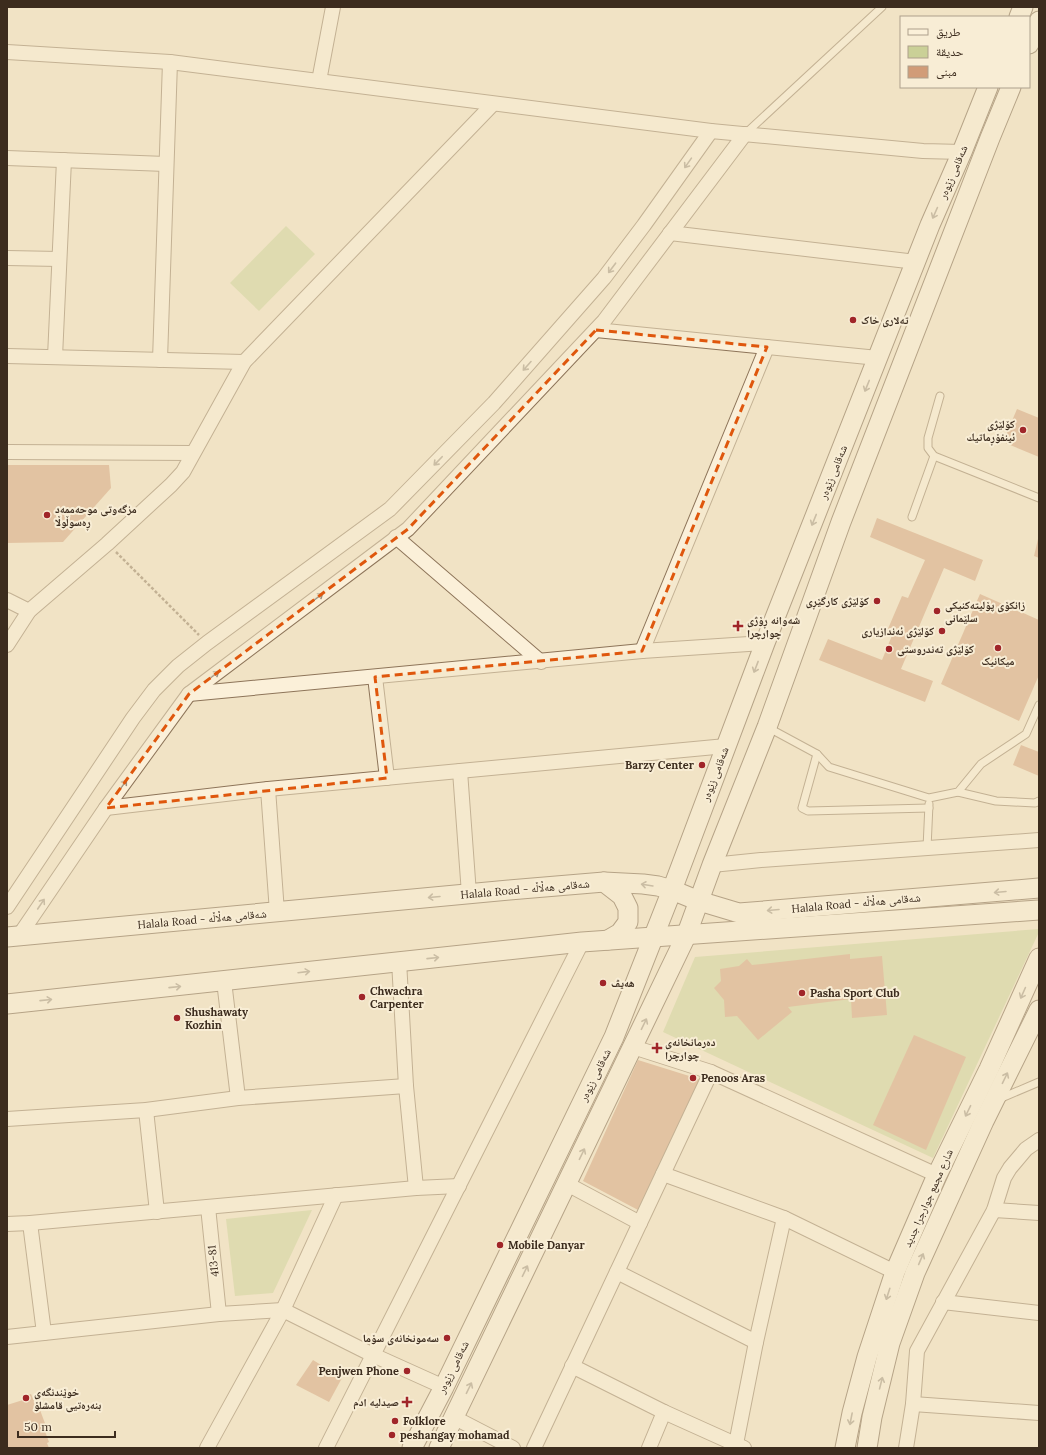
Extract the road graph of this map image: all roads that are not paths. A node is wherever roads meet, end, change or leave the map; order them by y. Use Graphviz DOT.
graph roads {
  1 [pos="333,7"];
  2 [pos="882,7"];
  3 [pos="1039,21"];
  4 [pos="1030,42"];
  5 [pos="7,52"];
  6 [pos="170,62"];
  7 [pos="319,81"];
  8 [pos="988,88"];
  9 [pos="1011,88"];
  10 [pos="493,104"];
  11 [pos="976,116"];
  12 [pos="996,122"];
  13 [pos="711,131"];
  14 [pos="745,134"];
  15 [pos="962,152"];
  16 [pos="7,158"];
  17 [pos="64,160"];
  18 [pos="166,164"];
  19 [pos="670,233"];
  20 [pos="7,258"];
  21 [pos="59,259"];
  22 [pos="916,262"];
  23 [pos="596,330"];
  24 [pos="767,347"];
  25 [pos="7,356"];
  26 [pos="55,357"];
  27 [pos="878,358"];
  28 [pos="160,360"];
  29 [pos="244,362"];
  30 [pos="940,396"];
  31 [pos="494,404"];
  32 [pos="510,421"];
  33 [pos="7,452"];
  34 [pos="192,453"];
  35 [pos="934,456"];
  36 [pos="1039,498"];
  37 [pos="912,517"];
  38 [pos="396,537"];
  39 [pos="7,600"];
  40 [pos="29,611"];
  41 [pos="765,643"];
  42 [pos="7,645"];
  43 [pos="642,651"];
  44 [pos="540,662"];
  45 [pos="375,677"];
  46 [pos="189,694"];
  47 [pos="1039,705"];
  48 [pos="767,727"];
  49 [pos="726,746"];
  50 [pos="817,754"];
  51 [pos="460,772"];
  52 [pos="387,778"];
  53 [pos="268,789"];
  54 [pos="958,792"];
  55 [pos="929,798"];
  56 [pos="1039,802"];
  57 [pos="106,808"];
  58 [pos="929,808"];
  59 [pos="1039,840"];
  60 [pos="927,848"];
  61 [pos="712,865"];
  62 [pos="604,882"];
  63 [pos="1039,888"];
  64 [pos="672,890"];
  65 [pos="469,894"];
  66 [pos="699,901"];
  67 [pos="7,907"];
  68 [pos="1039,910"];
  69 [pos="277,912"];
  70 [pos="686,936"];
  71 [pos="13,937"];
  72 [pos="652,938"];
  73 [pos="608,940"];
  74 [pos="582,942"];
  75 [pos="1039,958"];
  76 [pos="399,961"];
  77 [pos="224,982"];
  78 [pos="7,1004"];
  79 [pos="1039,1010"];
  80 [pos="633,1047"];
  81 [pos="711,1072"];
  82 [pos="1039,1082"];
  83 [pos="406,1086"];
  84 [pos="238,1098"];
  85 [pos="993,1102"];
  86 [pos="146,1110"];
  87 [pos="7,1119"];
  88 [pos="1039,1140"];
  89 [pos="663,1174"];
  90 [pos="937,1176"];
  91 [pos="567,1184"];
  92 [pos="458,1186"];
  93 [pos="416,1188"];
  94 [pos="336,1195"];
  95 [pos="208,1207"];
  96 [pos="994,1210"];
  97 [pos="157,1212"];
  98 [pos="1039,1213"];
  99 [pos="784,1218"];
  100 [pos="30,1223"];
  101 [pos="640,1223"];
  102 [pos="7,1224"];
  103 [pos="617,1272"];
  104 [pos="895,1272"];
  105 [pos="943,1302"];
  106 [pos="283,1310"];
  107 [pos="1039,1313"];
  108 [pos="218,1314"];
  109 [pos="44,1333"];
  110 [pos="7,1337"];
  111 [pos="756,1342"];
  112 [pos="373,1355"];
  113 [pos="572,1366"];
  114 [pos="444,1387"];
  115 [pos="914,1404"];
  116 [pos="664,1412"];
  117 [pos="1039,1413"];
  118 [pos="455,1418"];
  119 [pos="740,1446"];
  120 [pos="207,1448"];
  121 [pos="326,1448"];
  122 [pos="412,1448"];
  123 [pos="439,1448"];
  124 [pos="513,1448"];
  125 [pos="534,1448"];
  126 [pos="649,1448"];
  127 [pos="845,1448"];
  128 [pos="867,1448"];
  129 [pos="906,1448"];
  1 -- 7 [label="street"];
  2 -- 14 [label="lane"];
  3 -- 4 [label="street"];
  5 -- 6 [label="street"];
  6 -- 7 [label="street"];
  6 -- 18 [label="street"];
  7 -- 10 [label="street"];
  8 -- 11 [label="street, شەقامی زێوەر"];
  9 -- 12 [label="street, شەقامی زێوەر"];
  10 -- 13 [label="street"];
  10 -- 29 [label="street"];
  11 -- 12 [label="street"];
  11 -- 15 [label="street, شەقامی زێوەر"];
  12 -- 48 [label="street, شەقامی زێوەر"];
  13 -- 14 [label="street"];
  13 -- 31 [label="street, one-way"];
  14 -- 15 [label="street"];
  14 -- 19 [label="street"];
  15 -- 22 [label="street, شەقامی زێوەر, one-way"];
  16 -- 17 [label="street"];
  17 -- 18 [label="street"];
  17 -- 21 [label="street"];
  18 -- 28 [label="street"];
  19 -- 22 [label="street"];
  19 -- 23 [label="street"];
  20 -- 21 [label="street"];
  21 -- 26 [label="street"];
  22 -- 27 [label="street, شەقامی زێوەر"];
  23 -- 24 [label="street"];
  23 -- 32 [label="street"];
  24 -- 27 [label="street"];
  24 -- 43 [label="street"];
  25 -- 26 [label="street"];
  26 -- 28 [label="street"];
  27 -- 41 [label="street, شەقامی زێوەر, one-way"];
  28 -- 29 [label="street"];
  29 -- 34 [label="street"];
  30 -- 35 [label="lane"];
  31 -- 32 [label="street"];
  31 -- 67 [label="street, one-way"];
  32 -- 38 [label="street"];
  33 -- 34 [label="street"];
  34 -- 40 [label="street"];
  35 -- 36 [label="lane"];
  35 -- 37 [label="lane"];
  38 -- 44 [label="street"];
  46 -- 38 [label="street, one-way"];
  39 -- 40 [label="street"];
  40 -- 42 [label="street"];
  41 -- 43 [label="street"];
  41 -- 49 [label="street, شەقامی زێوەر, one-way"];
  43 -- 44 [label="street"];
  44 -- 45 [label="street"];
  45 -- 46 [label="street"];
  45 -- 52 [label="street"];
  57 -- 46 [label="street, one-way"];
  47 -- 54 [label="lane"];
  48 -- 50 [label="lane"];
  48 -- 61 [label="street, شەقامی زێوەر"];
  49 -- 51 [label="street"];
  49 -- 64 [label="street, شەقامی زێوەر"];
  50 -- 55 [label="lane"];
  50 -- 58 [label="lane"];
  51 -- 52 [label="street"];
  51 -- 65 [label="street"];
  52 -- 53 [label="street"];
  53 -- 57 [label="street"];
  53 -- 69 [label="street"];
  54 -- 55 [label="lane"];
  54 -- 56 [label="lane"];
  55 -- 58 [label="lane"];
  71 -- 57 [label="street, one-way"];
  58 -- 60 [label="lane"];
  59 -- 60 [label="street"];
  60 -- 61 [label="street"];
  61 -- 66 [label="street, شەقامی زێوەر"];
  64 -- 62 [label="street, Halala Road - شەقامی هەڵاڵە, one-way"];
  62 -- 65 [label="street, Halala Road - شەقامی هەڵاڵە"];
  62 -- 73 [label="street"];
  63 -- 66 [label="street, Halala Road - شەقامی هەڵاڵە, one-way"];
  64 -- 66 [label="street, Halala Road - شەقامی هەڵاڵە"];
  64 -- 72 [label="street, شەقامی زێوەر"];
  65 -- 69 [label="street, Halala Road - شەقامی هەڵاڵە, one-way"];
  66 -- 70 [label="street, شەقامی زێوەر"];
  68 -- 70 [label="street, Halala Road - شەقامی هەڵاڵە"];
  69 -- 71 [label="street, Halala Road - شەقامی هەڵاڵە"];
  70 -- 72 [label="street, Halala Road - شەقامی هەڵاڵە"];
  80 -- 70 [label="street, شەقامی زێوەر, one-way"];
  72 -- 73 [label="street, Halala Road - شەقامی هەڵاڵە"];
  72 -- 114 [label="street, شەقامی زێوەر"];
  73 -- 74 [label="street, Halala Road - شەقامی هەڵاڵە"];
  76 -- 74 [label="street, Halala Road - شەقامی هەڵاڵە, one-way"];
  74 -- 92 [label="street"];
  75 -- 90 [label="street, شارع مجمع جوارجرا جديد, one-way"];
  77 -- 76 [label="street, Halala Road - شەقامی هەڵاڵە, one-way"];
  76 -- 83 [label="street"];
  78 -- 77 [label="street, Halala Road - شەقامی هەڵاڵە, one-way"];
  77 -- 84 [label="street"];
  85 -- 79 [label="street, شارع مجمع جوارجرا جديد, one-way"];
  80 -- 81 [label="street"];
  91 -- 80 [label="street, شەقامی زێوەر, one-way"];
  81 -- 89 [label="street"];
  81 -- 90 [label="street"];
  82 -- 85 [label="lane"];
  83 -- 84 [label="street"];
  83 -- 93 [label="street"];
  84 -- 86 [label="street"];
  128 -- 85 [label="street, شارع مجمع جوارجرا جديد, one-way"];
  86 -- 87 [label="street"];
  86 -- 97 [label="street"];
  88 -- 96 [label="street"];
  89 -- 99 [label="street"];
  89 -- 101 [label="street"];
  90 -- 104 [label="street, شارع مجمع جوارجرا جديد"];
  91 -- 101 [label="street"];
  118 -- 91 [label="street, شەقامی زێوەر, one-way"];
  92 -- 93 [label="street"];
  92 -- 112 [label="street"];
  93 -- 94 [label="street"];
  94 -- 95 [label="street"];
  94 -- 106 [label="street"];
  95 -- 97 [label="street"];
  95 -- 108 [label="street, 413-81"];
  96 -- 98 [label="street"];
  96 -- 105 [label="street"];
  97 -- 100 [label="street"];
  99 -- 104 [label="street"];
  99 -- 111 [label="street"];
  100 -- 102 [label="street"];
  100 -- 109 [label="street"];
  101 -- 103 [label="street"];
  103 -- 111 [label="street"];
  103 -- 113 [label="street"];
  104 -- 127 [label="street, شارع مجمع جوارجرا جديد, one-way"];
  105 -- 107 [label="street"];
  105 -- 115 [label="street"];
  106 -- 108 [label="street"];
  106 -- 112 [label="street"];
  106 -- 120 [label="street"];
  108 -- 109 [label="street"];
  109 -- 110 [label="street"];
  111 -- 119 [label="street"];
  112 -- 114 [label="street"];
  112 -- 121 [label="street"];
  113 -- 116 [label="street"];
  113 -- 125 [label="street"];
  114 -- 122 [label="street, شەقامی زێوەر"];
  115 -- 117 [label="street"];
  115 -- 129 [label="street"];
  116 -- 119 [label="street"];
  116 -- 126 [label="street"];
  118 -- 123 [label="street, شەقامی زێوەر"];
  118 -- 124 [label="street"];
}
